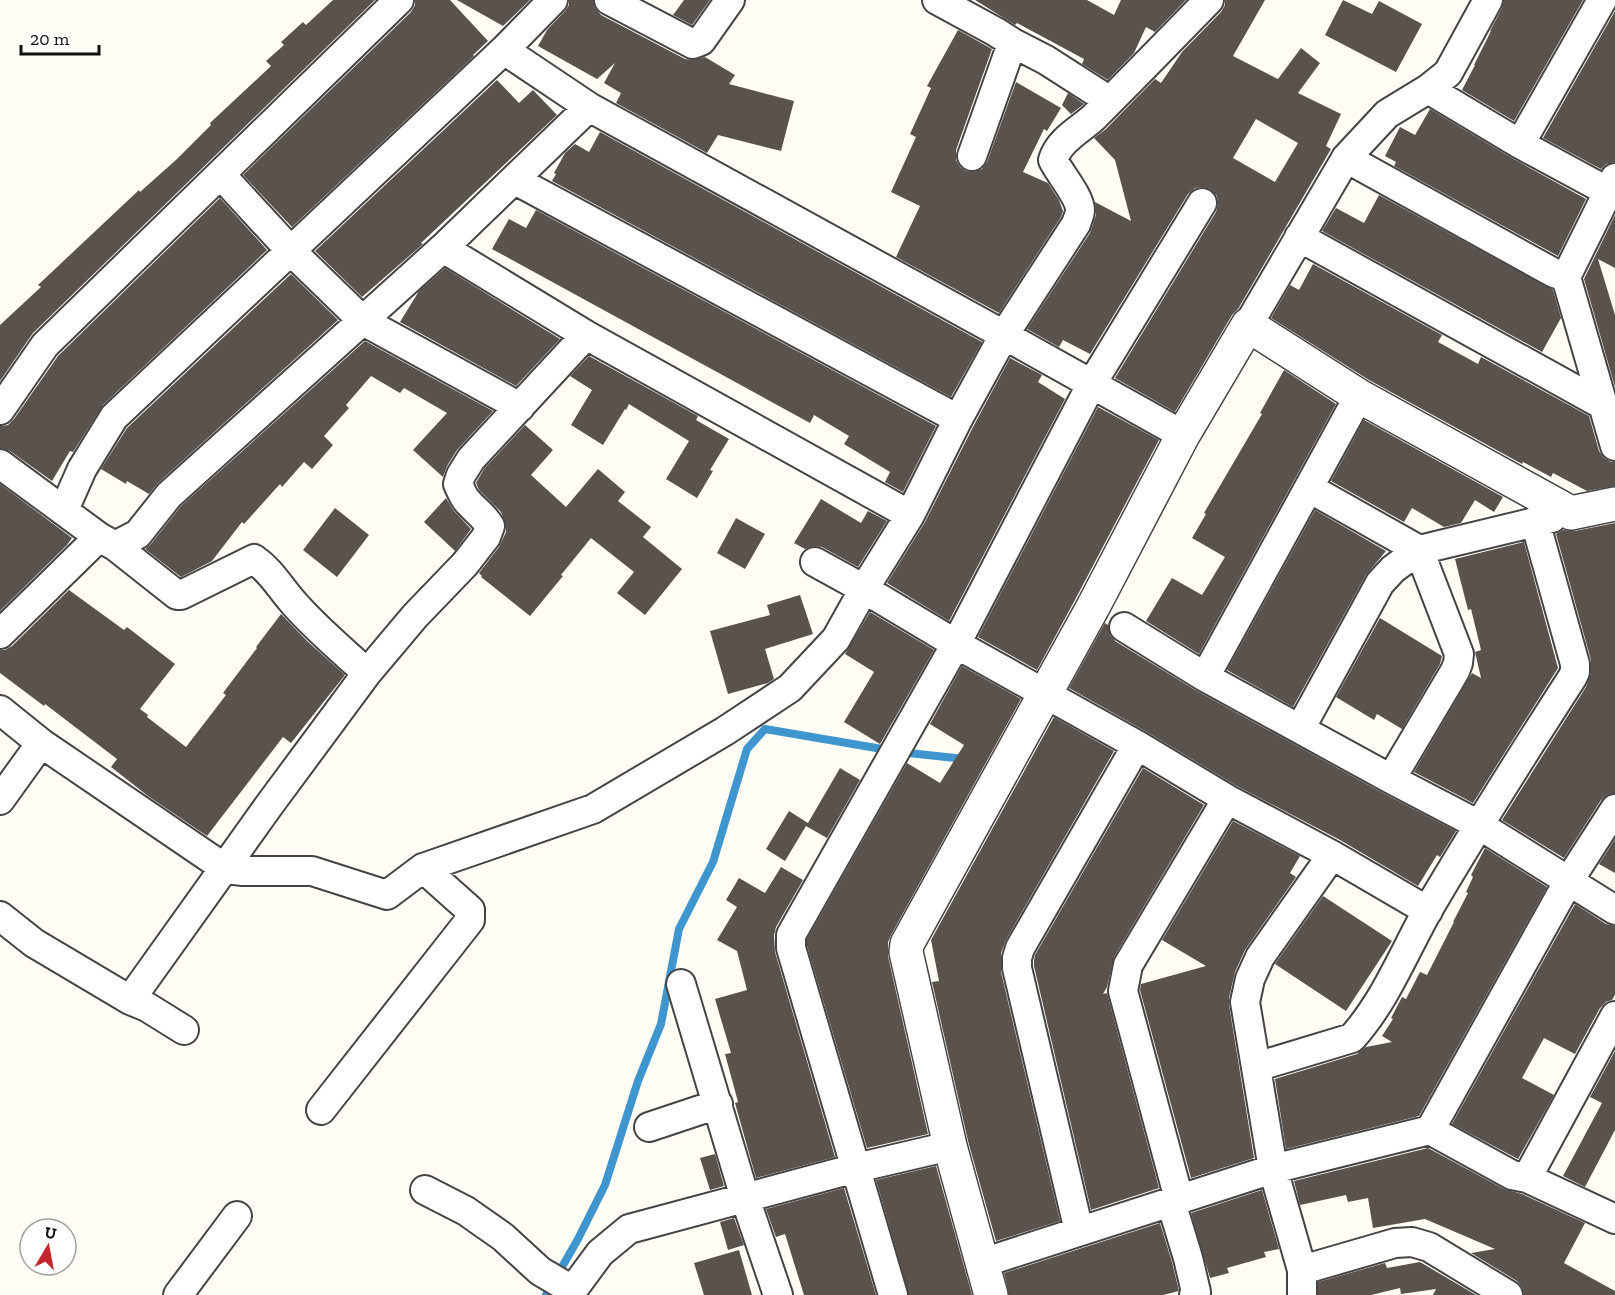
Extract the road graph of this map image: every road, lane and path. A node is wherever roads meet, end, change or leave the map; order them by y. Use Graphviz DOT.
graph roads {
  1 [pos="399,0"];
  2 [pos="553,0"];
  3 [pos="609,0"];
  4 [pos="730,0"];
  5 [pos="937,0"];
  6 [pos="1209,0"];
  7 [pos="1488,0"];
  8 [pos="1602,0"];
  9 [pos="1013,44"];
  10 [pos="504,50"];
  11 [pos="1428,89"];
  12 [pos="1110,101"];
  13 [pos="589,107"];
  14 [pos="1520,144"];
  15 [pos="972,156"];
  16 [pos="1346,158"];
  17 [pos="221,175"];
  18 [pos="515,180"];
  19 [pos="1611,184"];
  20 [pos="1202,203"];
  21 [pos="1299,237"];
  22 [pos="443,248"];
  23 [pos="290,250"];
  24 [pos="1566,277"];
  25 [pos="363,321"];
  26 [pos="1248,325"];
  27 [pos="1004,334"];
  28 [pos="586,335"];
  29 [pos="1091,385"];
  30 [pos="1359,396"];
  31 [pos="1603,405"];
  32 [pos="520,406"];
  33 [pos="0,410"];
  34 [pos="958,419"];
  35 [pos="1183,435"];
  36 [pos="1615,446"];
  37 [pos="0,464"];
  38 [pos="1309,488"];
  39 [pos="1615,504"];
  40 [pos="64,510"];
  41 [pos="1571,513"];
  42 [pos="910,515"];
  43 [pos="1535,521"];
  44 [pos="107,542"];
  45 [pos="1419,550"];
  46 [pos="814,562"];
  47 [pos="864,589"];
  48 [pos="1124,627"];
  49 [pos="0,634"];
  50 [pos="956,644"];
  51 [pos="367,673"];
  52 [pos="1205,677"];
  53 [pos="1045,692"];
  54 [pos="0,710"];
  55 [pos="1300,729"];
  56 [pos="42,743"];
  57 [pos="1137,745"];
  58 [pos="1391,779"];
  59 [pos="1227,799"];
  60 [pos="0,800"];
  61 [pos="1615,809"];
  62 [pos="1479,825"];
  63 [pos="1332,855"];
  64 [pos="226,868"];
  65 [pos="423,868"];
  66 [pos="1568,882"];
  67 [pos="1615,910"];
  68 [pos="1428,911"];
  69 [pos="0,915"];
  70 [pos="681,984"];
  71 [pos="130,1000"];
  72 [pos="1615,1016"];
  73 [pos="184,1030"];
  74 [pos="1256,1067"];
  75 [pos="718,1104"];
  76 [pos="321,1110"];
  77 [pos="649,1127"];
  78 [pos="1430,1130"];
  79 [pos="950,1146"];
  80 [pos="856,1168"];
  81 [pos="1273,1169"];
  82 [pos="1527,1178"];
  83 [pos="425,1190"];
  84 [pos="745,1198"];
  85 [pos="1175,1200"];
  86 [pos="237,1216"];
  87 [pos="1615,1219"];
  88 [pos="1079,1231"];
  89 [pos="982,1263"];
  90 [pos="1302,1282"];
  91 [pos="563,1286"];
  92 [pos="177,1295"];
  93 [pos="778,1295"];
  94 [pos="892,1295"];
  95 [pos="991,1295"];
  96 [pos="1194,1295"];
  97 [pos="1508,1295"];
  1 -- 17 [label="street"];
  2 -- 10 [label="street"];
  3 -- 4 [label="street"];
  5 -- 9 [label="street"];
  6 -- 12 [label="street"];
  7 -- 11 [label="street"];
  8 -- 14 [label="street"];
  9 -- 12 [label="street"];
  9 -- 15 [label="street"];
  10 -- 13 [label="street"];
  10 -- 23 [label="street"];
  11 -- 14 [label="street"];
  11 -- 16 [label="street"];
  12 -- 27 [label="street"];
  13 -- 18 [label="street"];
  13 -- 27 [label="street"];
  14 -- 19 [label="street"];
  16 -- 21 [label="street"];
  16 -- 24 [label="street"];
  17 -- 23 [label="street"];
  17 -- 33 [label="street"];
  18 -- 22 [label="street"];
  18 -- 34 [label="street"];
  19 -- 24 [label="street"];
  20 -- 29 [label="street"];
  21 -- 26 [label="street"];
  21 -- 31 [label="street"];
  22 -- 25 [label="street"];
  22 -- 28 [label="street"];
  23 -- 25 [label="street"];
  23 -- 40 [label="street"];
  24 -- 31 [label="street"];
  25 -- 32 [label="street"];
  25 -- 44 [label="street"];
  26 -- 30 [label="street"];
  26 -- 35 [label="street"];
  27 -- 29 [label="street"];
  27 -- 34 [label="street"];
  28 -- 32 [label="street"];
  28 -- 42 [label="street"];
  29 -- 35 [label="street"];
  29 -- 50 [label="street"];
  30 -- 38 [label="street"];
  30 -- 41 [label="street"];
  31 -- 36 [label="street"];
  32 -- 51 [label="street"];
  34 -- 42 [label="street"];
  35 -- 53 [label="street"];
  37 -- 40 [label="street"];
  38 -- 45 [label="street"];
  38 -- 52 [label="street"];
  39 -- 41 [label="street"];
  40 -- 44 [label="street"];
  41 -- 43 [label="street"];
  42 -- 47 [label="street"];
  43 -- 45 [label="street"];
  43 -- 62 [label="street"];
  44 -- 49 [label="street"];
  44 -- 51 [label="street"];
  45 -- 55 [label="street"];
  45 -- 58 [label="street"];
  46 -- 47 [label="street"];
  47 -- 50 [label="street"];
  47 -- 65 [label="street"];
  48 -- 52 [label="street"];
  50 -- 53 [label="street"];
  50 -- 80 [label="street"];
  51 -- 64 [label="street"];
  52 -- 55 [label="street"];
  53 -- 57 [label="street"];
  53 -- 79 [label="street"];
  54 -- 56 [label="street"];
  55 -- 58 [label="street"];
  56 -- 60 [label="street"];
  56 -- 64 [label="street"];
  57 -- 59 [label="street"];
  57 -- 88 [label="street"];
  58 -- 62 [label="street"];
  59 -- 63 [label="street"];
  59 -- 85 [label="street"];
  61 -- 66 [label="street"];
  62 -- 66 [label="street"];
  62 -- 68 [label="street"];
  63 -- 68 [label="street"];
  63 -- 74 [label="street"];
  64 -- 65 [label="street"];
  64 -- 71 [label="street"];
  65 -- 76 [label="street"];
  66 -- 67 [label="street"];
  66 -- 78 [label="street"];
  68 -- 74 [label="street"];
  69 -- 71 [label="street"];
  70 -- 75 [label="street"];
  71 -- 73 [label="street"];
  72 -- 82 [label="street"];
  74 -- 81 [label="street"];
  75 -- 77 [label="street"];
  75 -- 84 [label="street"];
  78 -- 81 [label="street"];
  78 -- 82 [label="street"];
  79 -- 80 [label="street"];
  79 -- 89 [label="street"];
  80 -- 84 [label="street"];
  80 -- 94 [label="street"];
  81 -- 85 [label="street"];
  81 -- 90 [label="street"];
  82 -- 87 [label="street"];
  83 -- 91 [label="street"];
  84 -- 91 [label="street"];
  84 -- 93 [label="street"];
  85 -- 88 [label="street"];
  85 -- 96 [label="street"];
  86 -- 92 [label="street"];
  88 -- 89 [label="street"];
  89 -- 95 [label="street"];
  90 -- 97 [label="street"];
}
